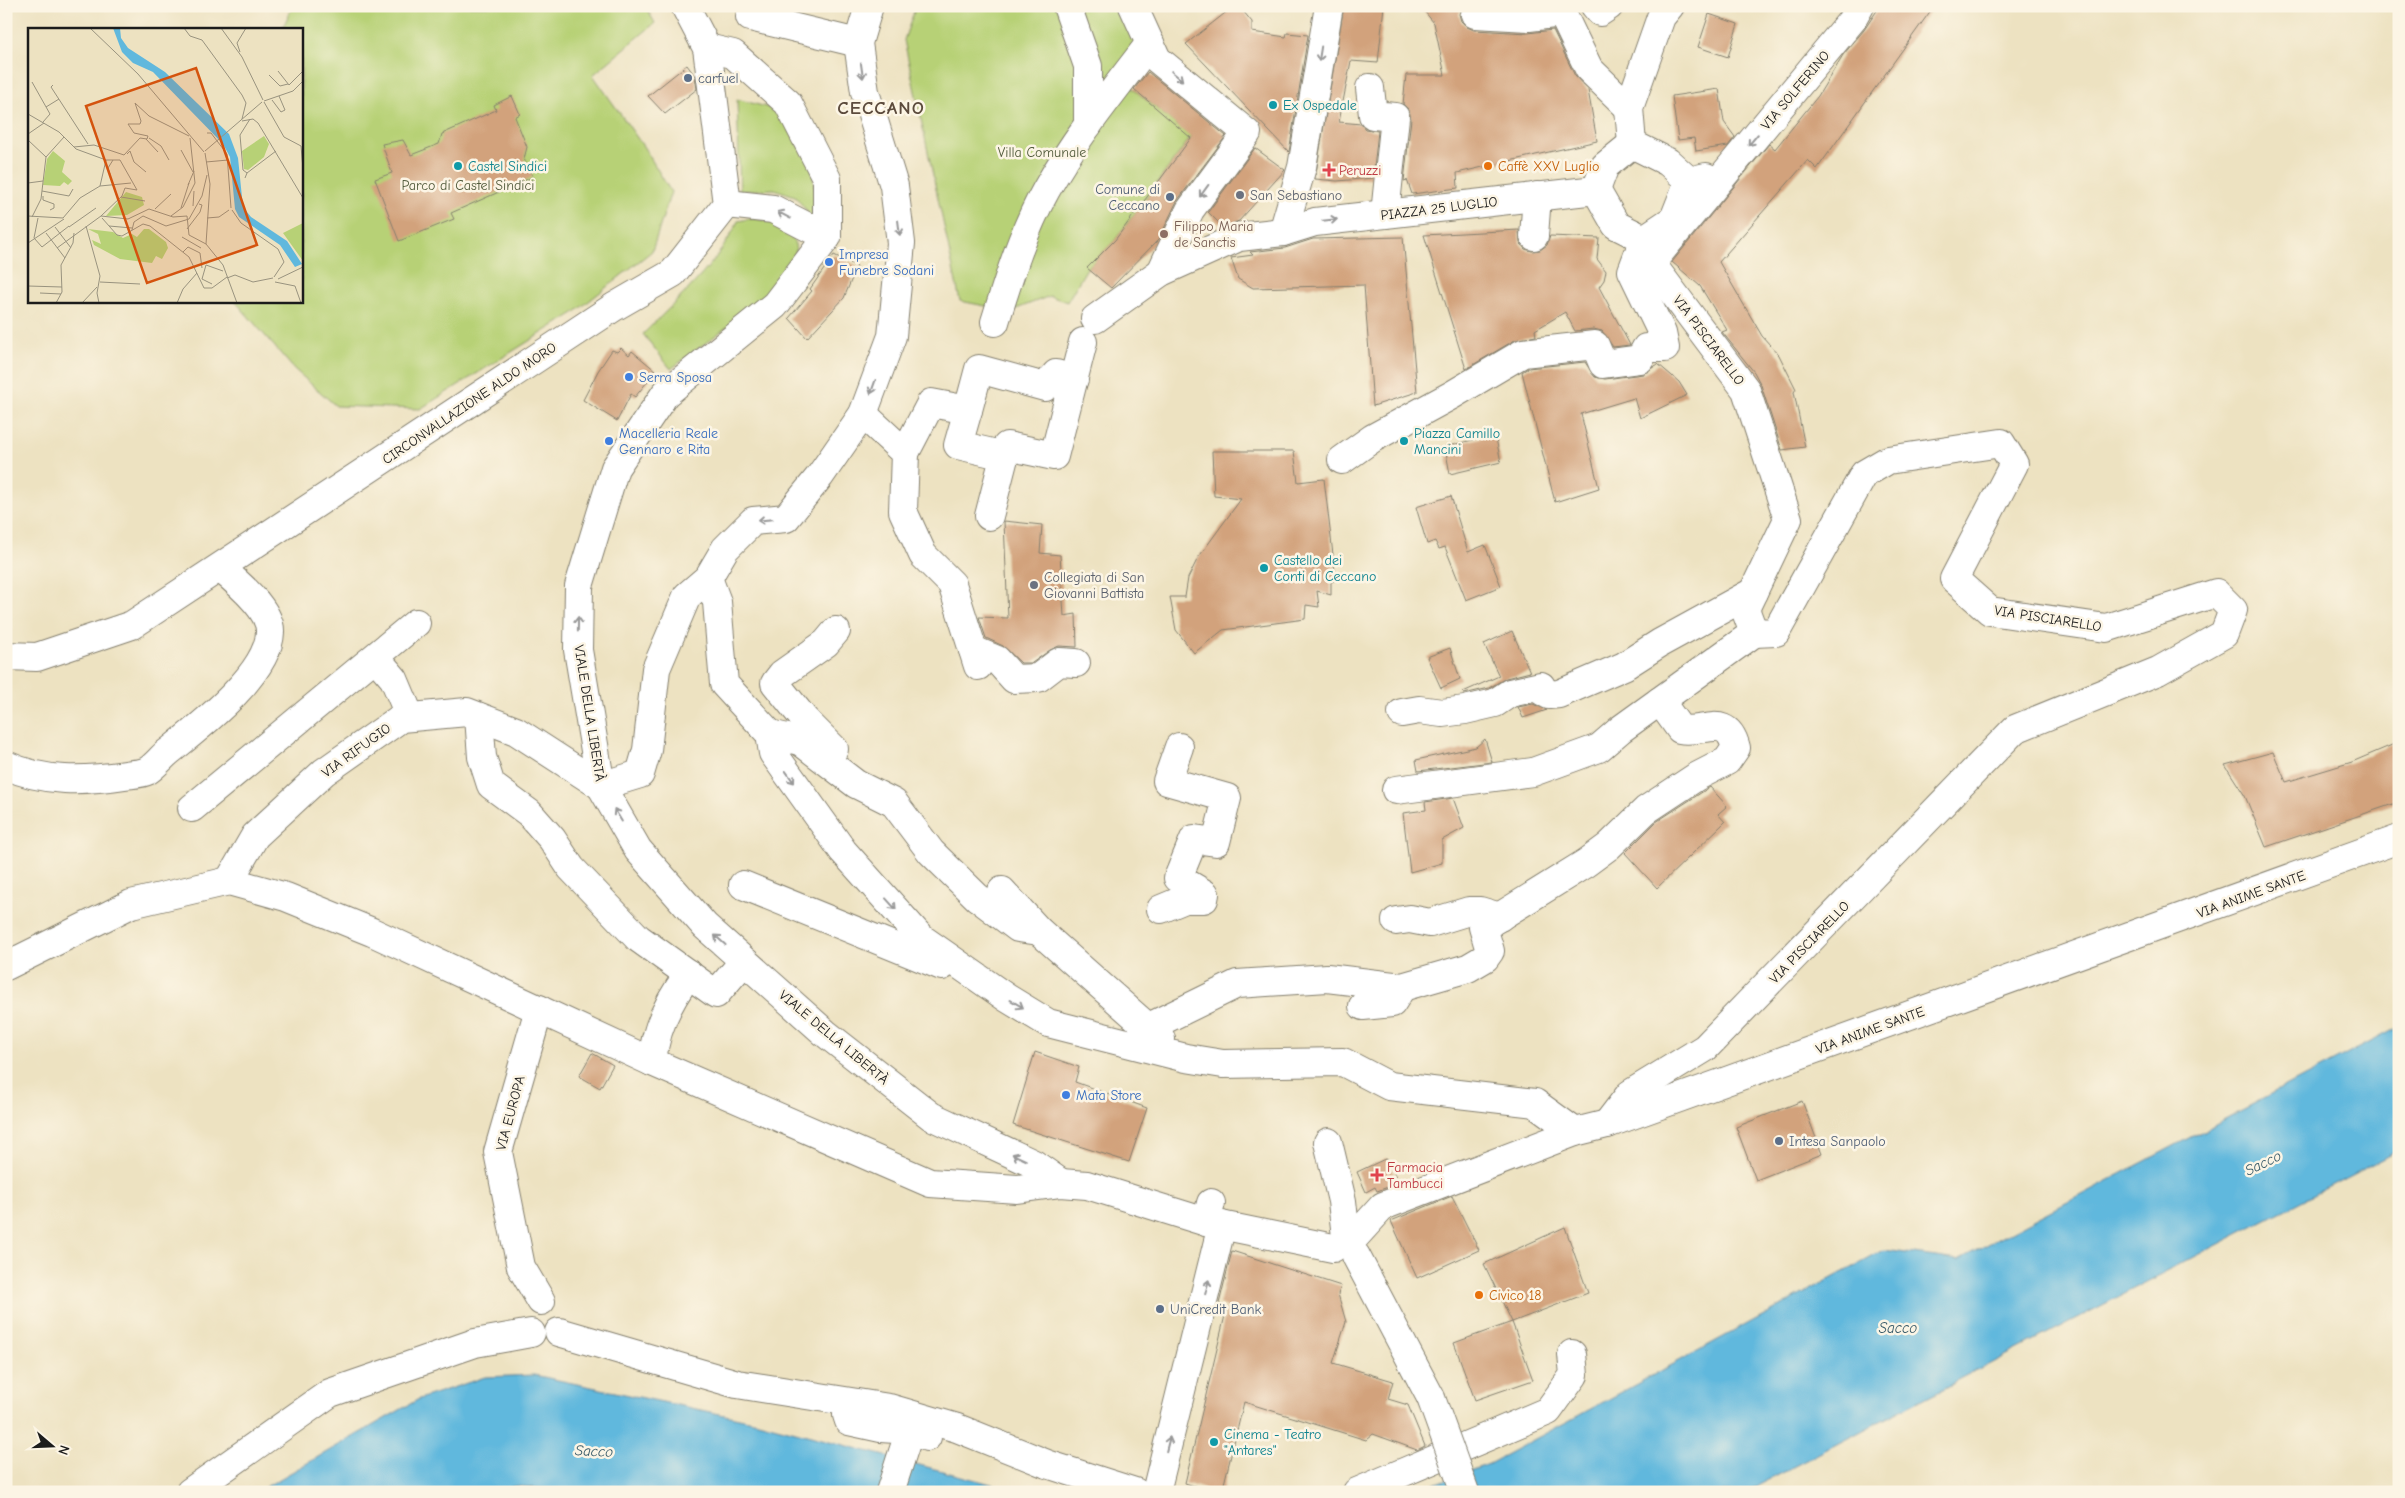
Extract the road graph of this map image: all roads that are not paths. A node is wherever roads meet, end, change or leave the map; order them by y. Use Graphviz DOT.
graph roads {
  1 [pos="685,6"];
  2 [pos="869,6"];
  3 [pos="1067,6"];
  4 [pos="1133,6"];
  5 [pos="1329,6"];
  6 [pos="1595,6"];
  7 [pos="1609,6"];
  8 [pos="1860,6"];
  9 [pos="1660,10"];
  10 [pos="752,12"];
  11 [pos="1475,14"];
  12 [pos="858,43"];
  13 [pos="1150,43"];
  14 [pos="707,48"];
  15 [pos="734,54"];
  16 [pos="1370,88"];
  17 [pos="1629,108"];
  18 [pos="1088,125"];
  19 [pos="1632,144"];
  20 [pos="1727,171"];
  21 [pos="1689,181"];
  22 [pos="1596,190"];
  23 [pos="1537,196"];
  24 [pos="727,204"];
  25 [pos="1386,214"];
  26 [pos="1283,232"];
  27 [pos="1534,236"];
  28 [pos="827,237"];
  29 [pos="1644,239"];
  30 [pos="1161,272"];
  31 [pos="995,322"];
  32 [pos="1074,379"];
  33 [pos="968,410"];
  34 [pos="863,414"];
  35 [pos="905,453"];
  36 [pos="1005,456"];
  37 [pos="1342,460"];
  38 [pos="989,516"];
  39 [pos="220,568"];
  40 [pos="708,578"];
  41 [pos="1753,592"];
  42 [pos="416,623"];
  43 [pos="836,631"];
  44 [pos="1754,633"];
  45 [pos="6,656"];
  46 [pos="376,658"];
  47 [pos="1076,663"];
  48 [pos="1660,701"];
  49 [pos="1402,713"];
  50 [pos="410,717"];
  51 [pos="479,717"];
  52 [pos="770,734"];
  53 [pos="1179,747"];
  54 [pos="6,765"];
  55 [pos="601,786"];
  56 [pos="1396,790"];
  57 [pos="873,793"];
  58 [pos="192,808"];
  59 [pos="2399,839"];
  60 [pos="228,881"];
  61 [pos="743,885"];
  62 [pos="1002,891"];
  63 [pos="1161,909"];
  64 [pos="1500,918"];
  65 [pos="1396,921"];
  66 [pos="1039,931"];
  67 [pos="744,961"];
  68 [pos="6,966"];
  69 [pos="970,972"];
  70 [pos="689,974"];
  71 [pos="1402,987"];
  72 [pos="1363,1006"];
  73 [pos="539,1010"];
  74 [pos="1148,1028"];
  75 [pos="1186,1058"];
  76 [pos="652,1062"];
  77 [pos="1607,1124"];
  78 [pos="1575,1132"];
  79 [pos="1328,1142"];
  80 [pos="1061,1183"];
  81 [pos="1213,1216"];
  82 [pos="1347,1245"];
  83 [pos="541,1301"];
  84 [pos="559,1332"];
  85 [pos="530,1333"];
  86 [pos="1572,1354"];
  87 [pos="889,1408"];
  88 [pos="957,1428"];
  89 [pos="908,1436"];
  90 [pos="190,1492"];
  91 [pos="890,1492"];
  92 [pos="1135,1492"];
  93 [pos="1156,1492"];
  94 [pos="1357,1492"];
  95 [pos="1465,1492"];
  1 -- 14 [label="street"];
  2 -- 12 [label="street"];
  3 -- 18 [label="street"];
  4 -- 13 [label="street"];
  5 -- 26 [label="street, one-way"];
  6 -- 7 [label="street"];
  8 -- 20 [label="street, VIA SOLFERINO, one-way"];
  9 -- 17 [label="street"];
  10 -- 12 [label="street"];
  10 -- 15 [label="street"];
  11 -- 17 [label="street"];
  12 -- 34 [label="street, one-way"];
  13 -- 18 [label="street"];
  13 -- 30 [label="street, one-way"];
  14 -- 15 [label="street"];
  14 -- 24 [label="street"];
  15 -- 28 [label="street"];
  16 -- 25 [label="street"];
  17 -- 19 [label="street"];
  18 -- 31 [label="street"];
  19 -- 21 [label="street"];
  19 -- 22 [label="street"];
  20 -- 21 [label="street"];
  20 -- 41 [label="street, VIA PISCIARELLO"];
  21 -- 29 [label="street"];
  22 -- 23 [label="street, PIAZZA 25 LUGLIO"];
  22 -- 29 [label="street"];
  23 -- 25 [label="street, PIAZZA 25 LUGLIO"];
  23 -- 27 [label="street"];
  28 -- 24 [label="street, one-way"];
  24 -- 39 [label="street, CIRCONVALLAZIONE ALDO MORO"];
  26 -- 25 [label="street, PIAZZA 25 LUGLIO, one-way"];
  26 -- 30 [label="street, PIAZZA 25 LUGLIO"];
  55 -- 28 [label="street, VIALE DELLA LIBERTÀ, one-way"];
  29 -- 37 [label="street"];
  30 -- 32 [label="street, PIAZZA 25 LUGLIO"];
  32 -- 33 [label="street"];
  32 -- 36 [label="street"];
  33 -- 35 [label="street"];
  33 -- 36 [label="street"];
  34 -- 35 [label="street"];
  34 -- 40 [label="street, one-way"];
  35 -- 47 [label="street"];
  36 -- 38 [label="street"];
  39 -- 45 [label="street, CIRCONVALLAZIONE ALDO MORO"];
  39 -- 54 [label="street"];
  40 -- 52 [label="street"];
  40 -- 55 [label="street"];
  41 -- 44 [label="street, VIA PISCIARELLO"];
  41 -- 49 [label="street"];
  42 -- 46 [label="street"];
  43 -- 57 [label="street"];
  44 -- 48 [label="street"];
  44 -- 77 [label="street, VIA PISCIARELLO"];
  46 -- 50 [label="street"];
  46 -- 58 [label="street"];
  48 -- 56 [label="street"];
  48 -- 64 [label="street"];
  50 -- 51 [label="street, VIA RIFUGIO"];
  50 -- 60 [label="street, VIA RIFUGIO"];
  51 -- 55 [label="street, VIA RIFUGIO"];
  51 -- 70 [label="street"];
  52 -- 57 [label="street"];
  52 -- 69 [label="street, one-way"];
  53 -- 63 [label="street"];
  67 -- 55 [label="street, VIALE DELLA LIBERTÀ, one-way"];
  57 -- 66 [label="street"];
  59 -- 77 [label="street, VIA ANIME SANTE"];
  60 -- 68 [label="street"];
  60 -- 73 [label="street"];
  61 -- 69 [label="street"];
  62 -- 66 [label="street"];
  64 -- 65 [label="street"];
  64 -- 71 [label="street"];
  66 -- 74 [label="street"];
  67 -- 70 [label="street"];
  80 -- 67 [label="street, VIALE DELLA LIBERTÀ, one-way"];
  69 -- 75 [label="street, one-way"];
  70 -- 76 [label="street"];
  71 -- 72 [label="street"];
  71 -- 74 [label="street"];
  73 -- 76 [label="street"];
  73 -- 83 [label="street, VIA EUROPA"];
  74 -- 75 [label="street"];
  75 -- 78 [label="street"];
  76 -- 80 [label="street"];
  77 -- 78 [label="street, VIA ANIME SANTE"];
  78 -- 82 [label="street, VIA ANIME SANTE"];
  79 -- 82 [label="street"];
  80 -- 81 [label="street"];
  81 -- 82 [label="street"];
  93 -- 81 [label="street, one-way"];
  82 -- 95 [label="street, bridge"];
  83 -- 84 [label="street"];
  83 -- 85 [label="street"];
  84 -- 85 [label="street"];
  84 -- 87 [label="street"];
  85 -- 90 [label="street"];
  86 -- 94 [label="street"];
  87 -- 88 [label="street"];
  87 -- 89 [label="street"];
  88 -- 89 [label="street"];
  88 -- 92 [label="street"];
  89 -- 91 [label="street"];
}
